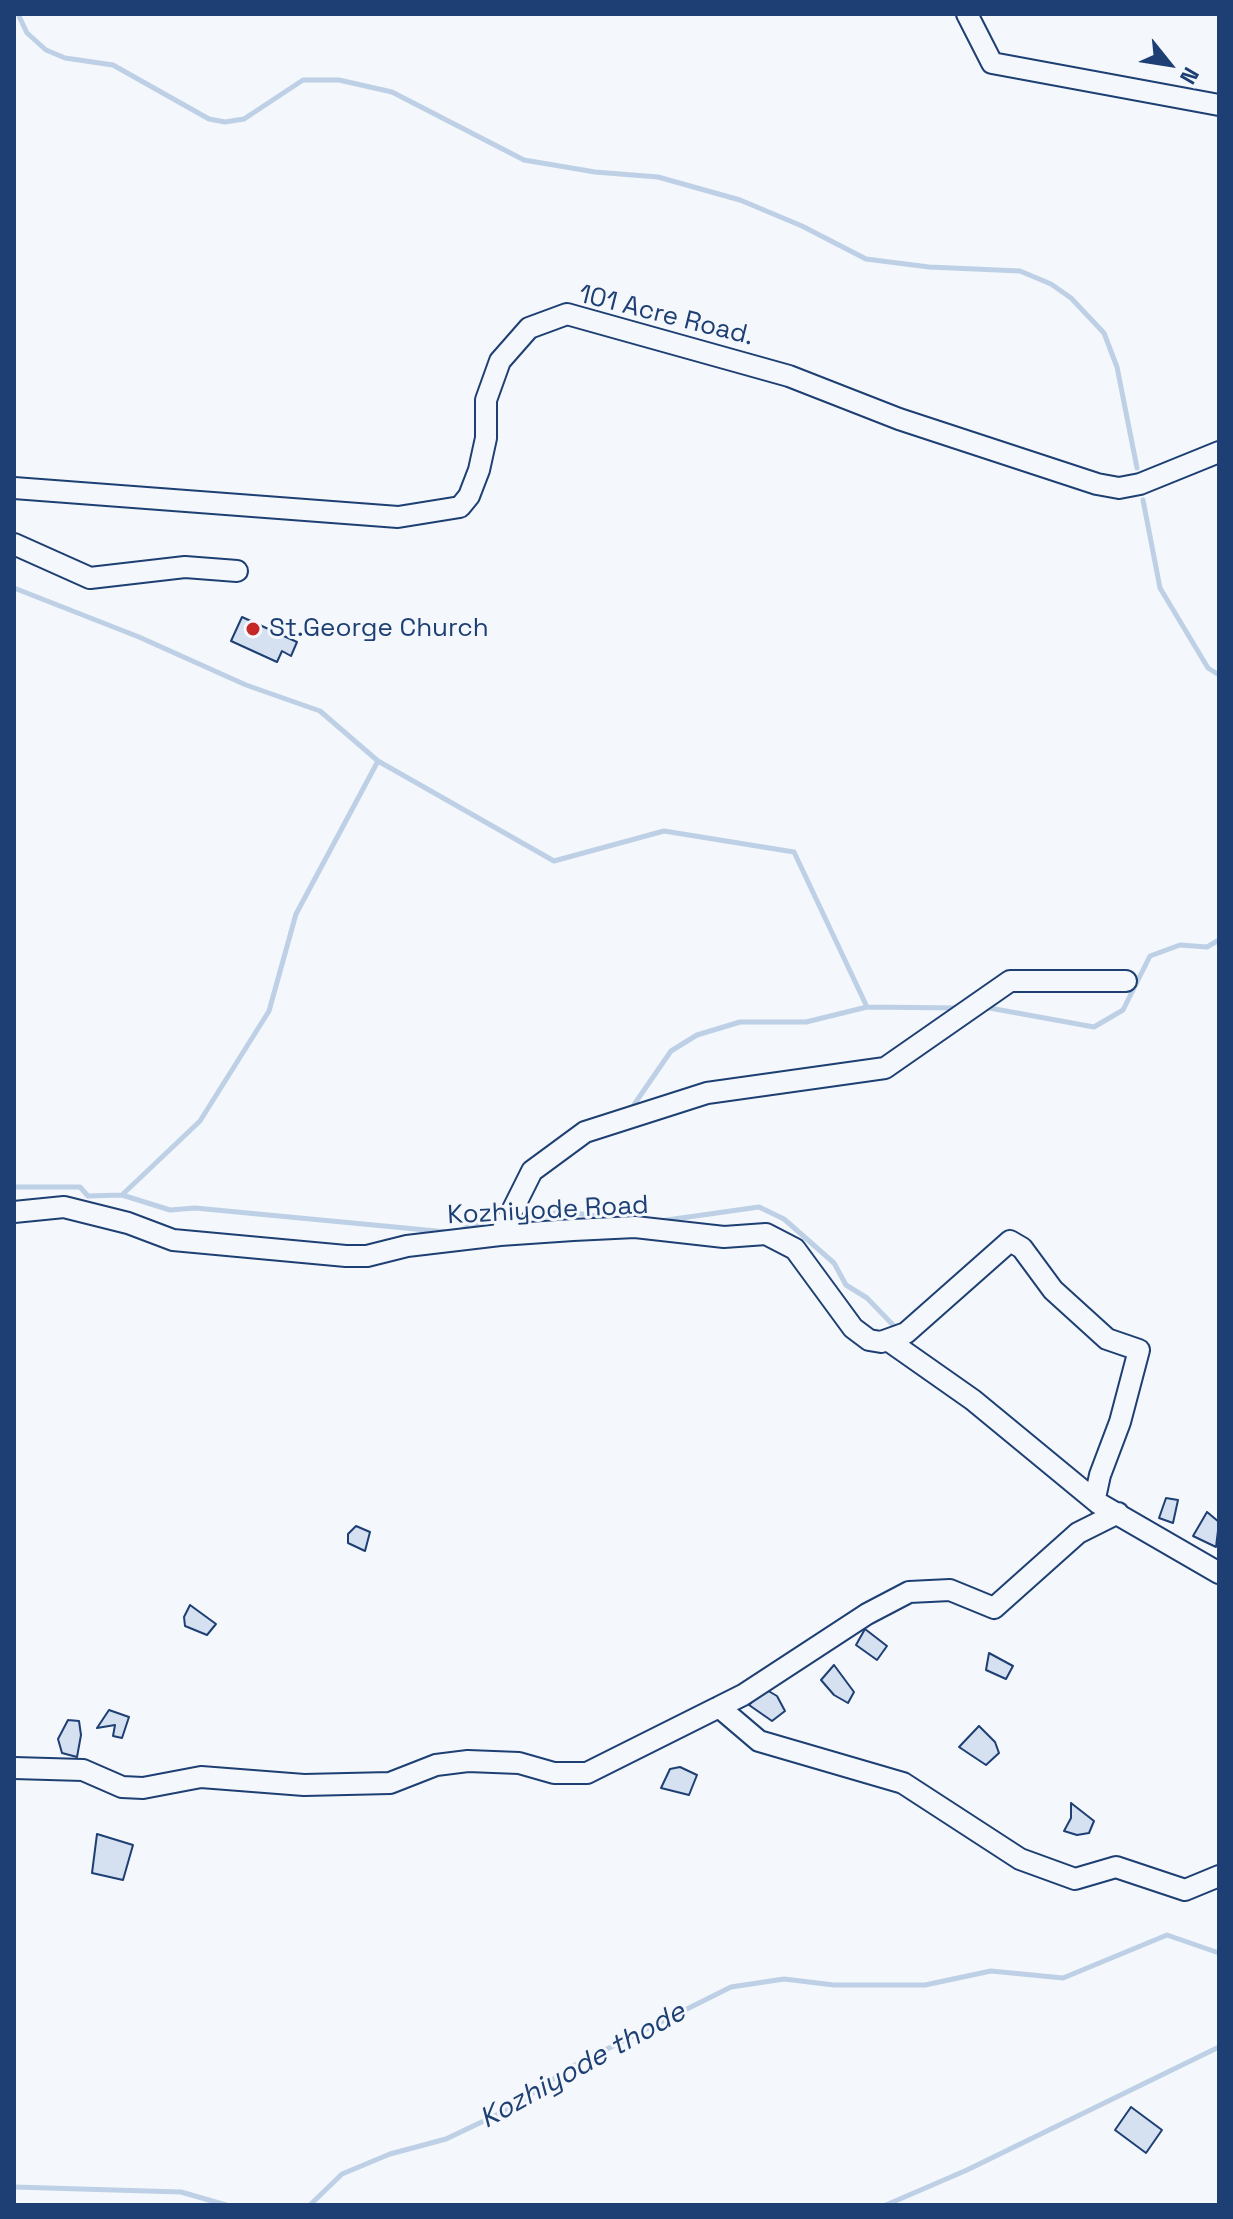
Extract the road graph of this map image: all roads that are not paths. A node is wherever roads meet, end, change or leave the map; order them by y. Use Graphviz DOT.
graph roads {
  1 [pos="967,14"];
  2 [pos="1219,105"];
  3 [pos="1219,452"];
  4 [pos="14,488"];
  5 [pos="14,544"];
  6 [pos="237,571"];
  7 [pos="1126,981"];
  8 [pos="14,1212"];
  9 [pos="500,1235"];
  10 [pos="889,1341"];
  11 [pos="1098,1503"];
  12 [pos="1118,1513"];
  13 [pos="1219,1573"];
  14 [pos="719,1707"];
  15 [pos="14,1768"];
  16 [pos="1219,1876"];
  1 -- 2 [label="street"];
  3 -- 4 [label="street, 101 Acre Road."];
  5 -- 6 [label="street"];
  7 -- 9 [label="street"];
  8 -- 9 [label="street, Kozhiyode Road"];
  9 -- 10 [label="street, Kozhiyode Road"];
  10 -- 11 [label="street, Kozhiyode Road"];
  10 -- 11 [label="street"];
  11 -- 12 [label="street"];
  12 -- 13 [label="street"];
  12 -- 14 [label="street"];
  14 -- 15 [label="street"];
  14 -- 16 [label="street"];
}
